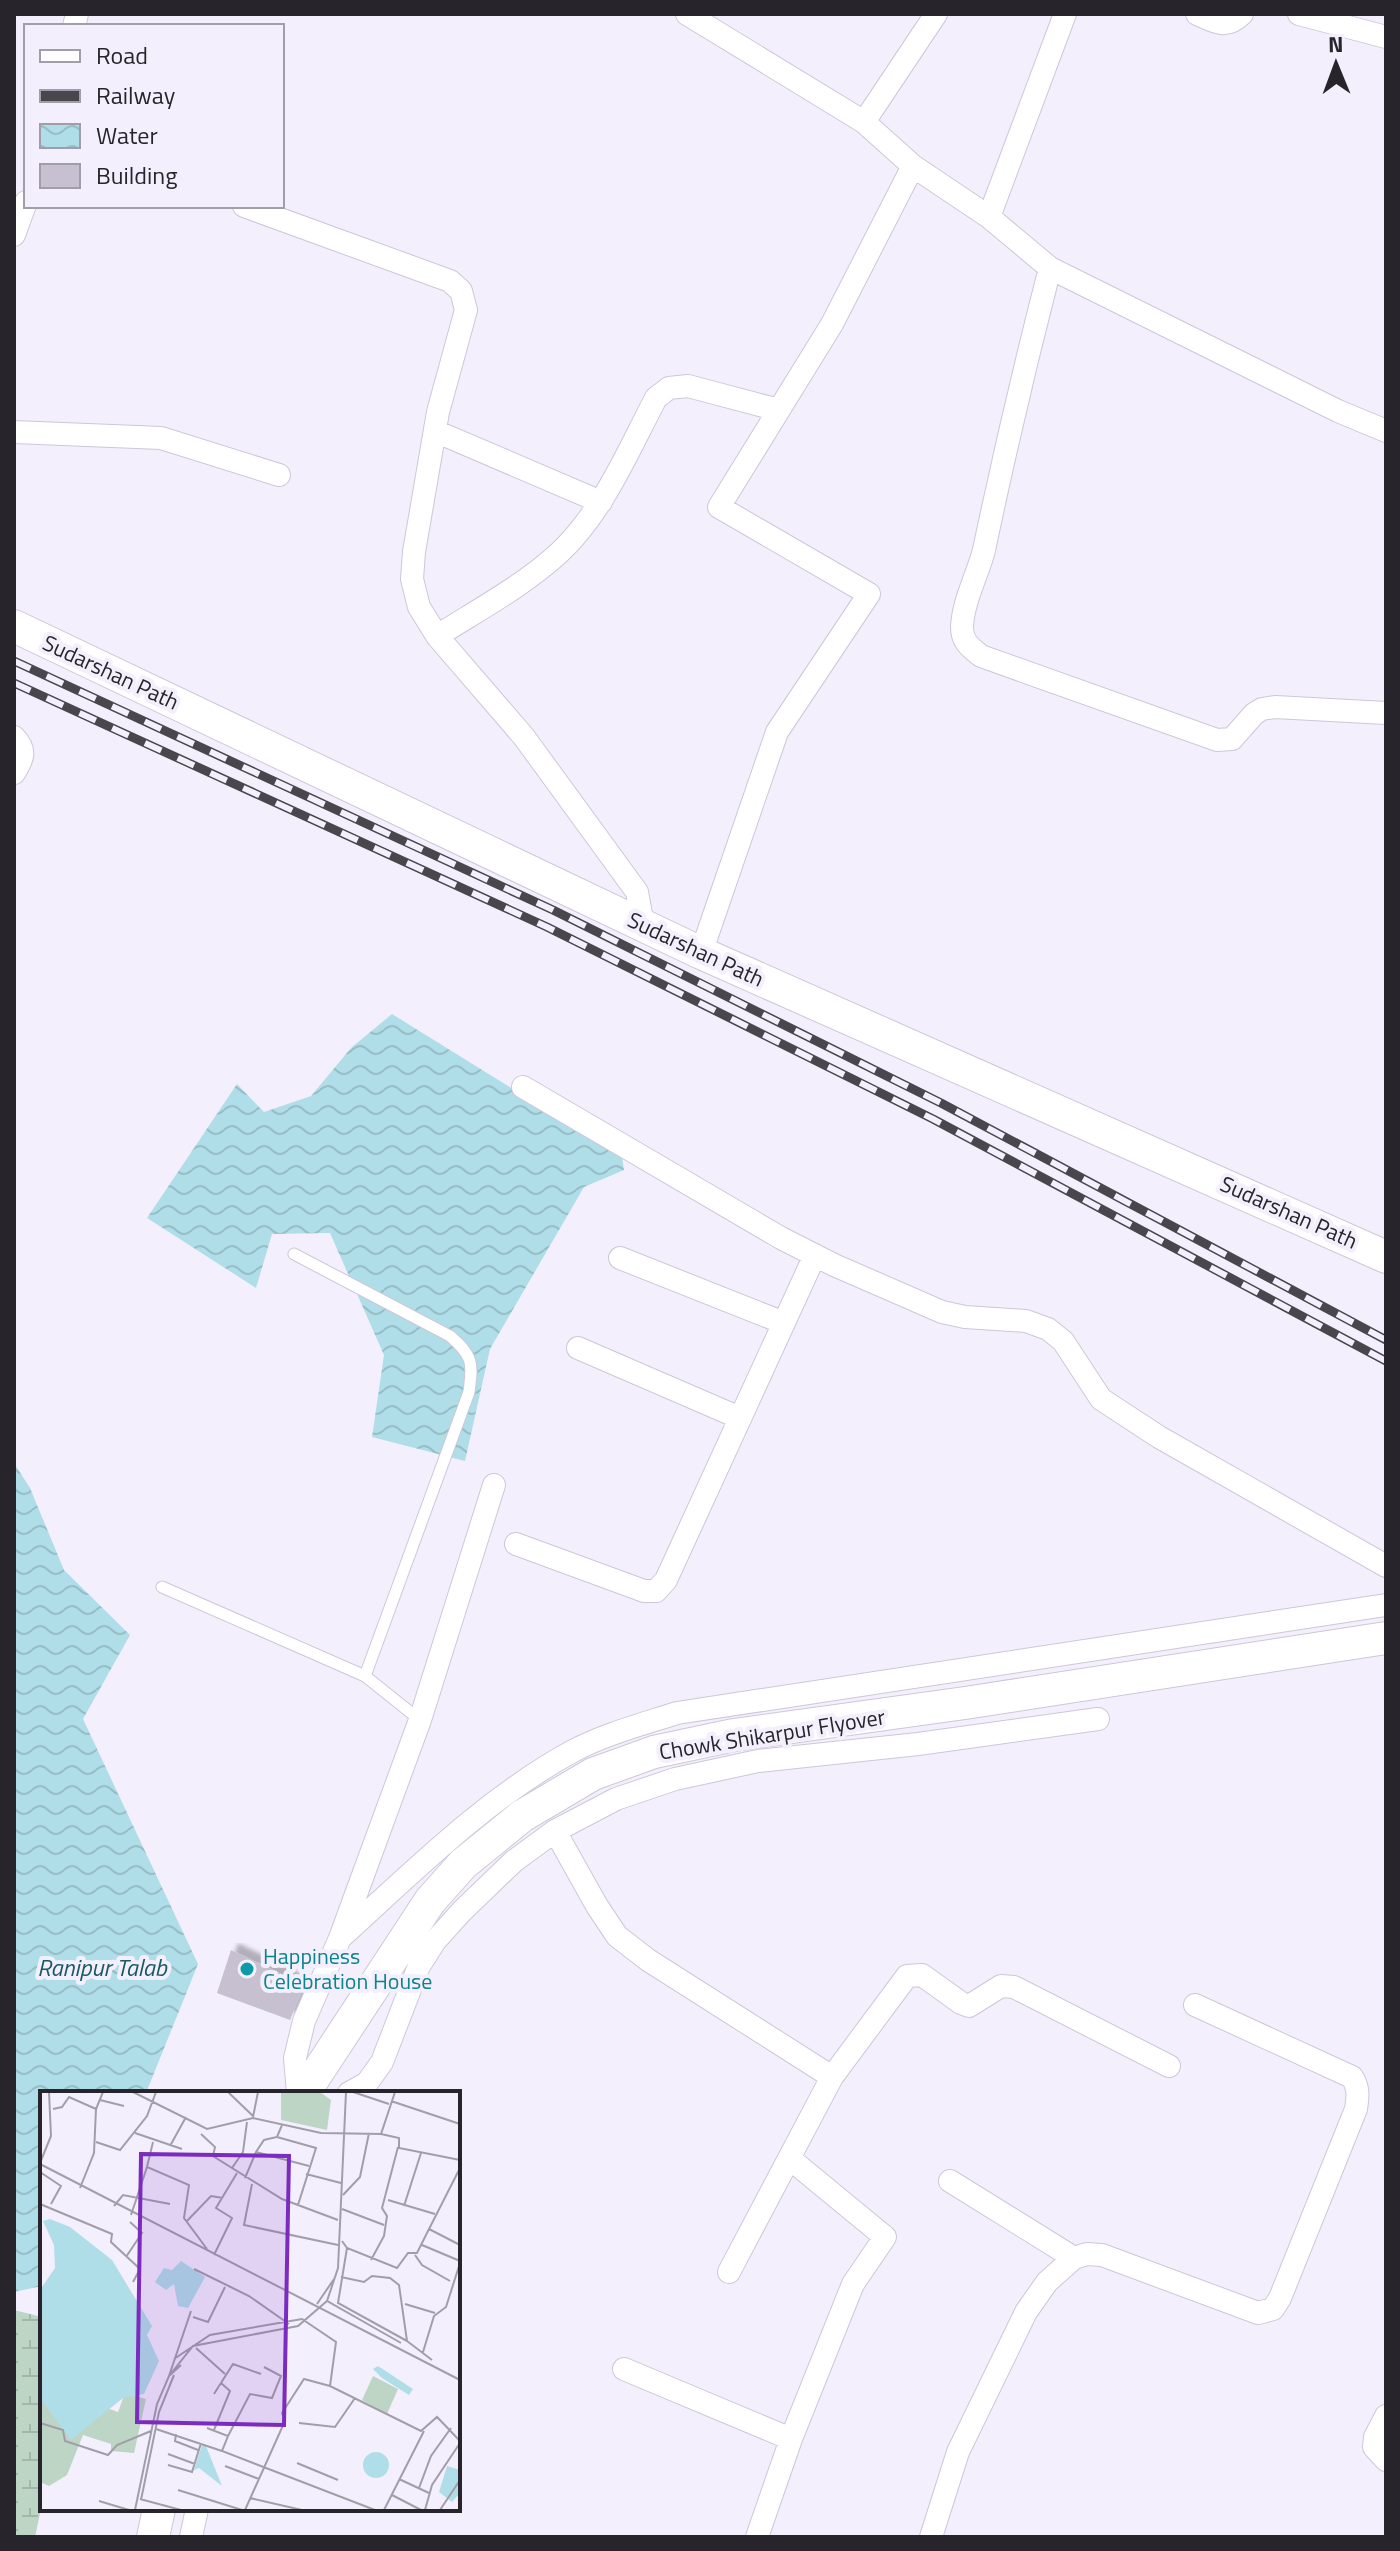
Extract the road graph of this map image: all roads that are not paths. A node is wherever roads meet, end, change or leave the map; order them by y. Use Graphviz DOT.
graph roads {
  1 [pos="687,14"];
  2 [pos="936,14"];
  3 [pos="1065,14"];
  4 [pos="1197,14"];
  5 [pos="1242,14"];
  6 [pos="1299,14"];
  7 [pos="1386,37"];
  8 [pos="864,122"];
  9 [pos="913,166"];
  10 [pos="24,208"];
  11 [pos="249,208"];
  12 [pos="989,217"];
  13 [pos="14,235"];
  14 [pos="1050,268"];
  15 [pos="779,410"];
  16 [pos="435,431"];
  17 [pos="1386,431"];
  18 [pos="14,432"];
  19 [pos="279,475"];
  20 [pos="601,502"];
  21 [pos="14,626"];
  22 [pos="437,636"];
  23 [pos="1386,713"];
  24 [pos="14,737"];
  25 [pos="14,773"];
  26 [pos="643,925"];
  27 [pos="701,953"];
  28 [pos="523,1087"];
  29 [pos="294,1254"];
  30 [pos="815,1255"];
  31 [pos="1386,1257"];
  32 [pos="620,1258"];
  33 [pos="784,1323"];
  34 [pos="578,1348"];
  35 [pos="740,1418"];
  36 [pos="494,1485"];
  37 [pos="516,1544"];
  38 [pos="1386,1566"];
  39 [pos="162,1587"];
  40 [pos="1386,1605"];
  41 [pos="1386,1638"];
  42 [pos="365,1676"];
  43 [pos="1098,1719"];
  44 [pos="420,1720"];
  45 [pos="555,1831"];
  46 [pos="340,1938"];
  47 [pos="1195,2005"];
  48 [pos="1169,2066"];
  49 [pos="832,2077"];
  50 [pos="298,2091"];
  51 [pos="305,2091"];
  52 [pos="353,2091"];
  53 [pos="789,2158"];
  54 [pos="950,2181"];
  55 [pos="1074,2258"];
  56 [pos="729,2272"];
  57 [pos="624,2369"];
  58 [pos="1386,2416"];
  59 [pos="791,2439"];
  60 [pos="1386,2460"];
  61 [pos="159,2511"];
  62 [pos="197,2511"];
  63 [pos="153,2537"];
  64 [pos="191,2537"];
  65 [pos="757,2537"];
  66 [pos="931,2537"];
  1 -- 8 [label="street"];
  2 -- 8 [label="street"];
  3 -- 12 [label="street"];
  4 -- 5 [label="street"];
  6 -- 7 [label="street"];
  8 -- 9 [label="street"];
  9 -- 12 [label="street"];
  9 -- 15 [label="street"];
  10 -- 13 [label="street"];
  11 -- 16 [label="street"];
  12 -- 14 [label="street"];
  14 -- 17 [label="street"];
  14 -- 23 [label="street"];
  15 -- 20 [label="street"];
  15 -- 27 [label="street"];
  16 -- 20 [label="street"];
  16 -- 22 [label="street"];
  18 -- 19 [label="street"];
  20 -- 22 [label="street"];
  21 -- 26 [label="main road, Sudarshan Path"];
  22 -- 26 [label="street"];
  24 -- 25 [label="street"];
  26 -- 27 [label="main road, Sudarshan Path"];
  27 -- 31 [label="main road, Sudarshan Path"];
  28 -- 30 [label="street"];
  29 -- 42 [label="lane"];
  30 -- 33 [label="street"];
  30 -- 38 [label="street"];
  32 -- 33 [label="street"];
  33 -- 35 [label="street"];
  34 -- 35 [label="street"];
  35 -- 37 [label="street"];
  36 -- 44 [label="street"];
  39 -- 42 [label="lane"];
  40 -- 46 [label="street"];
  41 -- 51 [label="main road, Chowk Shikarpur Flyover"];
  42 -- 44 [label="lane"];
  43 -- 45 [label="street"];
  44 -- 46 [label="street"];
  45 -- 49 [label="street"];
  45 -- 52 [label="street"];
  46 -- 50 [label="street"];
  47 -- 55 [label="street"];
  48 -- 49 [label="street"];
  49 -- 53 [label="street"];
  53 -- 56 [label="street"];
  53 -- 59 [label="street"];
  54 -- 55 [label="street"];
  55 -- 66 [label="street"];
  57 -- 59 [label="street"];
  58 -- 60 [label="street"];
  59 -- 65 [label="street"];
  61 -- 63 [label="main road"];
  62 -- 64 [label="street"];
}
